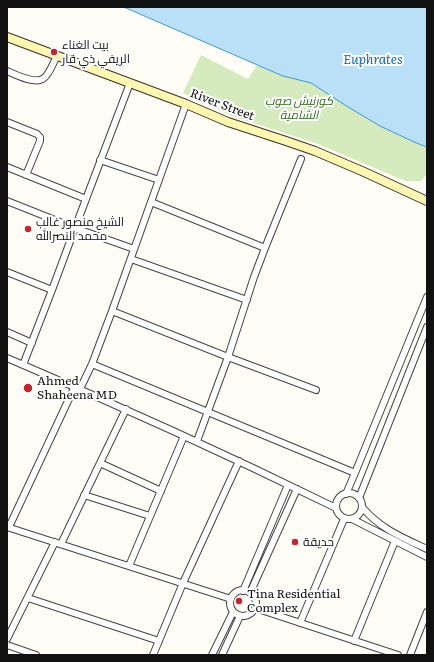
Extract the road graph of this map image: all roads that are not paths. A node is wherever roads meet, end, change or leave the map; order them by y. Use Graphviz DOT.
graph roads {
  1 [pos="7,37"];
  2 [pos="57,56"];
  3 [pos="7,71"];
  4 [pos="130,83"];
  5 [pos="186,104"];
  6 [pos="7,122"];
  7 [pos="301,159"];
  8 [pos="100,160"];
  9 [pos="7,167"];
  10 [pos="26,175"];
  11 [pos="159,180"];
  12 [pos="86,199"];
  13 [pos="7,201"];
  14 [pos="427,201"];
  15 [pos="151,202"];
  16 [pos="74,228"];
  17 [pos="265,248"];
  18 [pos="134,249"];
  19 [pos="130,259"];
  20 [pos="7,272"];
  21 [pos="52,290"];
  22 [pos="427,297"];
  23 [pos="247,300"];
  24 [pos="112,311"];
  25 [pos="427,327"];
  26 [pos="7,332"];
  27 [pos="425,339"];
  28 [pos="32,343"];
  29 [pos="228,357"];
  30 [pos="7,358"];
  31 [pos="92,364"];
  32 [pos="24,365"];
  33 [pos="78,387"];
  34 [pos="316,390"];
  35 [pos="126,409"];
  36 [pos="208,413"];
  37 [pos="184,436"];
  38 [pos="197,441"];
  39 [pos="239,461"];
  40 [pos="100,463"];
  41 [pos="355,474"];
  42 [pos="288,485"];
  43 [pos="297,489"];
  44 [pos="161,491"];
  45 [pos="346,494"];
  46 [pos="84,495"];
  47 [pos="359,498"];
  48 [pos="362,507"];
  49 [pos="336,508"];
  50 [pos="150,516"];
  51 [pos="344,518"];
  52 [pos="352,519"];
  53 [pos="8,527"];
  54 [pos="395,541"];
  55 [pos="58,543"];
  56 [pos="427,550"];
  57 [pos="427,557"];
  58 [pos="129,566"];
  59 [pos="183,583"];
  60 [pos="243,591"];
  61 [pos="250,593"];
  62 [pos="28,598"];
  63 [pos="231,598"];
  64 [pos="254,608"];
  65 [pos="233,612"];
  66 [pos="427,612"];
  67 [pos="240,616"];
  68 [pos="300,623"];
  69 [pos="7,639"];
  70 [pos="159,641"];
  71 [pos="354,641"];
  72 [pos="7,645"];
  73 [pos="391,654"];
  74 [pos="36,655"];
  75 [pos="153,655"];
  76 [pos="212,655"];
  77 [pos="222,655"];
  78 [pos="398,655"];
  79 [pos="410,655"];
  1 -- 2 [label="main road, River Street"];
  2 -- 3 [label="street"];
  2 -- 4 [label="main road, River Street"];
  4 -- 5 [label="main road, River Street"];
  4 -- 8 [label="street"];
  5 -- 11 [label="street"];
  5 -- 14 [label="main road, River Street"];
  6 -- 10 [label="street"];
  7 -- 17 [label="street"];
  8 -- 11 [label="street"];
  8 -- 12 [label="street"];
  9 -- 10 [label="street"];
  10 -- 12 [label="street"];
  11 -- 15 [label="street"];
  12 -- 16 [label="street"];
  13 -- 16 [label="street"];
  15 -- 17 [label="street"];
  15 -- 18 [label="street"];
  16 -- 18 [label="street"];
  16 -- 21 [label="street"];
  17 -- 23 [label="street"];
  18 -- 19 [label="street"];
  19 -- 23 [label="street"];
  19 -- 24 [label="street"];
  20 -- 21 [label="street"];
  21 -- 28 [label="street"];
  22 -- 41 [label="street"];
  23 -- 29 [label="street"];
  24 -- 29 [label="street"];
  24 -- 31 [label="street"];
  25 -- 27 [label="street"];
  26 -- 28 [label="street"];
  27 -- 47 [label="street"];
  28 -- 32 [label="street"];
  29 -- 34 [label="street"];
  29 -- 36 [label="street"];
  30 -- 32 [label="street"];
  31 -- 33 [label="street"];
  31 -- 36 [label="street"];
  32 -- 33 [label="street"];
  33 -- 35 [label="street"];
  33 -- 53 [label="street"];
  35 -- 37 [label="street"];
  35 -- 40 [label="street"];
  36 -- 38 [label="street"];
  36 -- 41 [label="street"];
  37 -- 38 [label="street"];
  37 -- 44 [label="street"];
  38 -- 39 [label="street"];
  39 -- 42 [label="street"];
  39 -- 59 [label="street"];
  40 -- 44 [label="street"];
  40 -- 46 [label="street"];
  41 -- 45 [label="street"];
  42 -- 43 [label="street"];
  42 -- 60 [label="street"];
  43 -- 49 [label="street"];
  43 -- 61 [label="street"];
  44 -- 50 [label="street"];
  45 -- 47 [label="street"];
  45 -- 49 [label="street"];
  46 -- 50 [label="street"];
  46 -- 55 [label="street"];
  47 -- 48 [label="street"];
  48 -- 52 [label="street"];
  48 -- 56 [label="street"];
  49 -- 51 [label="street"];
  50 -- 58 [label="street"];
  51 -- 52 [label="street"];
  51 -- 68 [label="street"];
  52 -- 54 [label="street"];
  53 -- 55 [label="street"];
  54 -- 57 [label="street"];
  54 -- 71 [label="street"];
  55 -- 58 [label="street"];
  55 -- 62 [label="street"];
  58 -- 59 [label="street"];
  59 -- 63 [label="street"];
  59 -- 70 [label="street"];
  60 -- 61 [label="street"];
  60 -- 63 [label="street"];
  61 -- 64 [label="street"];
  62 -- 69 [label="street"];
  62 -- 70 [label="street"];
  63 -- 65 [label="street"];
  64 -- 67 [label="street"];
  64 -- 68 [label="street"];
  65 -- 67 [label="street"];
  65 -- 76 [label="street"];
  66 -- 79 [label="street"];
  67 -- 77 [label="street"];
  68 -- 71 [label="street"];
  70 -- 75 [label="street"];
  71 -- 73 [label="street"];
  72 -- 74 [label="street"];
  73 -- 78 [label="street"];
}
